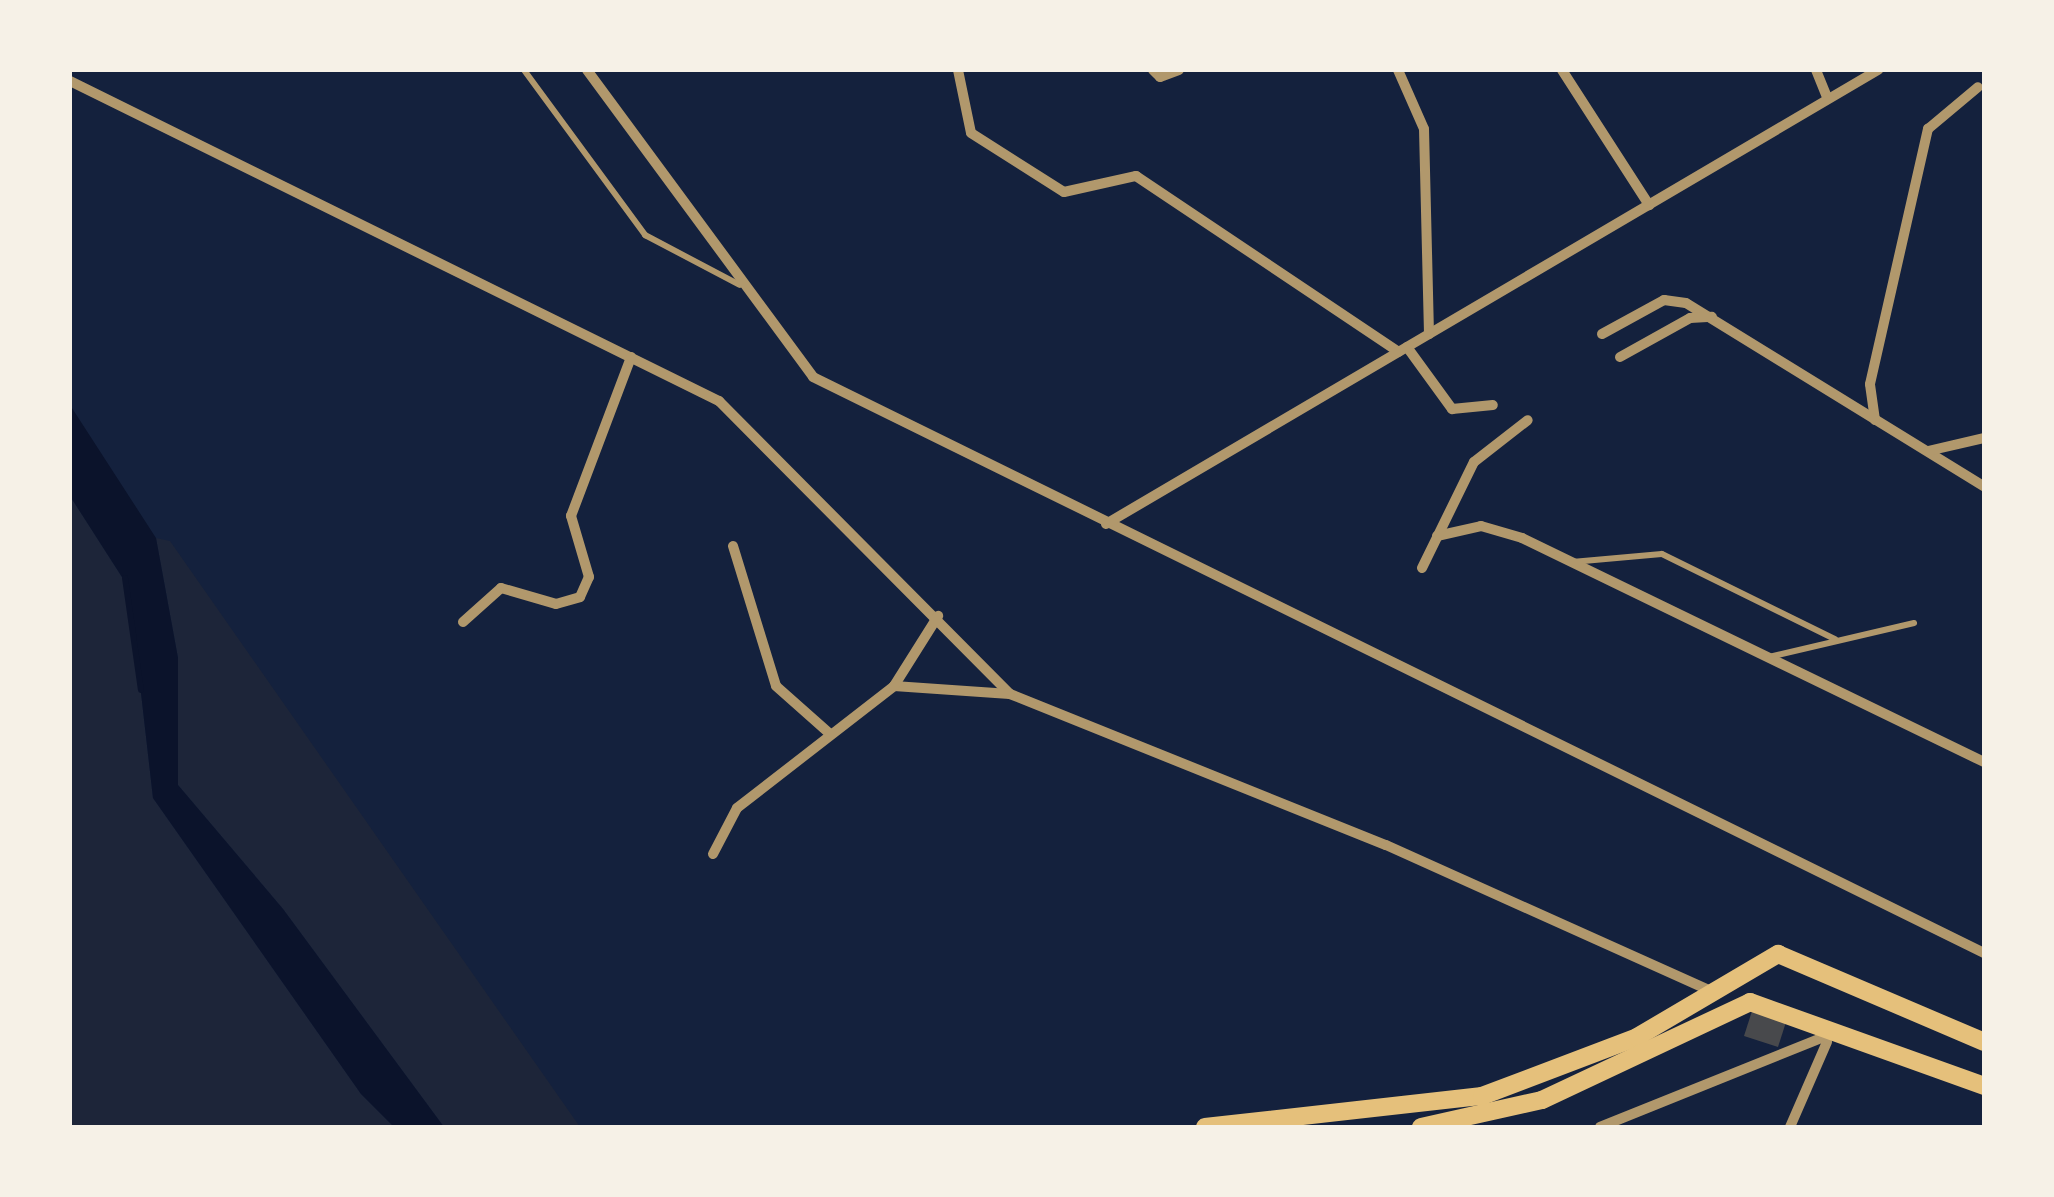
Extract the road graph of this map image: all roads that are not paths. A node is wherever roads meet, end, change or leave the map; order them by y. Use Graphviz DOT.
graph roads {
  1 [pos="524,70"];
  2 [pos="588,70"];
  3 [pos="958,70"];
  4 [pos="1152,70"];
  5 [pos="1179,70"];
  6 [pos="1398,70"];
  7 [pos="1562,70"];
  8 [pos="1816,70"];
  9 [pos="1878,70"];
  10 [pos="70,81"];
  11 [pos="1978,88"];
  12 [pos="1828,99"];
  13 [pos="1648,205"];
  14 [pos="740,285"];
  15 [pos="1713,317"];
  16 [pos="1430,334"];
  17 [pos="1602,334"];
  18 [pos="1403,349"];
  19 [pos="631,357"];
  20 [pos="1620,357"];
  21 [pos="1494,405"];
  22 [pos="1528,420"];
  23 [pos="1875,420"];
  24 [pos="1984,438"];
  25 [pos="1926,451"];
  26 [pos="1984,486"];
  27 [pos="1106,524"];
  28 [pos="1436,536"];
  29 [pos="733,546"];
  30 [pos="1570,562"];
  31 [pos="1422,568"];
  32 [pos="938,616"];
  33 [pos="463,622"];
  34 [pos="1914,623"];
  35 [pos="1835,639"];
  36 [pos="1765,658"];
  37 [pos="894,686"];
  38 [pos="1010,694"];
  39 [pos="830,734"];
  40 [pos="1984,762"];
  41 [pos="713,854"];
  42 [pos="1984,952"];
  43 [pos="1714,993"];
  44 [pos="1750,1002"];
  45 [pos="1829,1038"];
  46 [pos="1984,1042"];
  47 [pos="1984,1086"];
  48 [pos="1205,1127"];
  49 [pos="1421,1127"];
  50 [pos="1600,1127"];
  51 [pos="1790,1127"];
  1 -- 14 [label="lane"];
  2 -- 14 [label="street"];
  3 -- 18 [label="street"];
  4 -- 5 [label="street"];
  6 -- 16 [label="street"];
  7 -- 13 [label="street"];
  8 -- 12 [label="street"];
  9 -- 12 [label="street"];
  10 -- 19 [label="street"];
  11 -- 23 [label="street"];
  12 -- 13 [label="street"];
  13 -- 16 [label="street"];
  14 -- 27 [label="street"];
  15 -- 17 [label="street"];
  15 -- 20 [label="street"];
  15 -- 23 [label="street"];
  16 -- 18 [label="street"];
  18 -- 21 [label="street"];
  18 -- 27 [label="street"];
  19 -- 32 [label="street"];
  19 -- 33 [label="street"];
  22 -- 28 [label="street"];
  23 -- 25 [label="street"];
  24 -- 25 [label="street"];
  25 -- 26 [label="street"];
  27 -- 42 [label="street"];
  28 -- 30 [label="street"];
  28 -- 31 [label="street"];
  29 -- 39 [label="street"];
  30 -- 35 [label="lane"];
  30 -- 36 [label="street"];
  32 -- 37 [label="street"];
  32 -- 38 [label="street"];
  34 -- 35 [label="lane"];
  35 -- 36 [label="lane"];
  36 -- 40 [label="street"];
  37 -- 38 [label="street"];
  37 -- 39 [label="street"];
  38 -- 43 [label="street"];
  39 -- 41 [label="street"];
  43 -- 44 [label="main road"];
  43 -- 46 [label="main road"];
  43 -- 48 [label="main road"];
  44 -- 45 [label="main road"];
  44 -- 49 [label="main road"];
  45 -- 47 [label="main road"];
  45 -- 50 [label="street"];
  45 -- 51 [label="street"];
}
